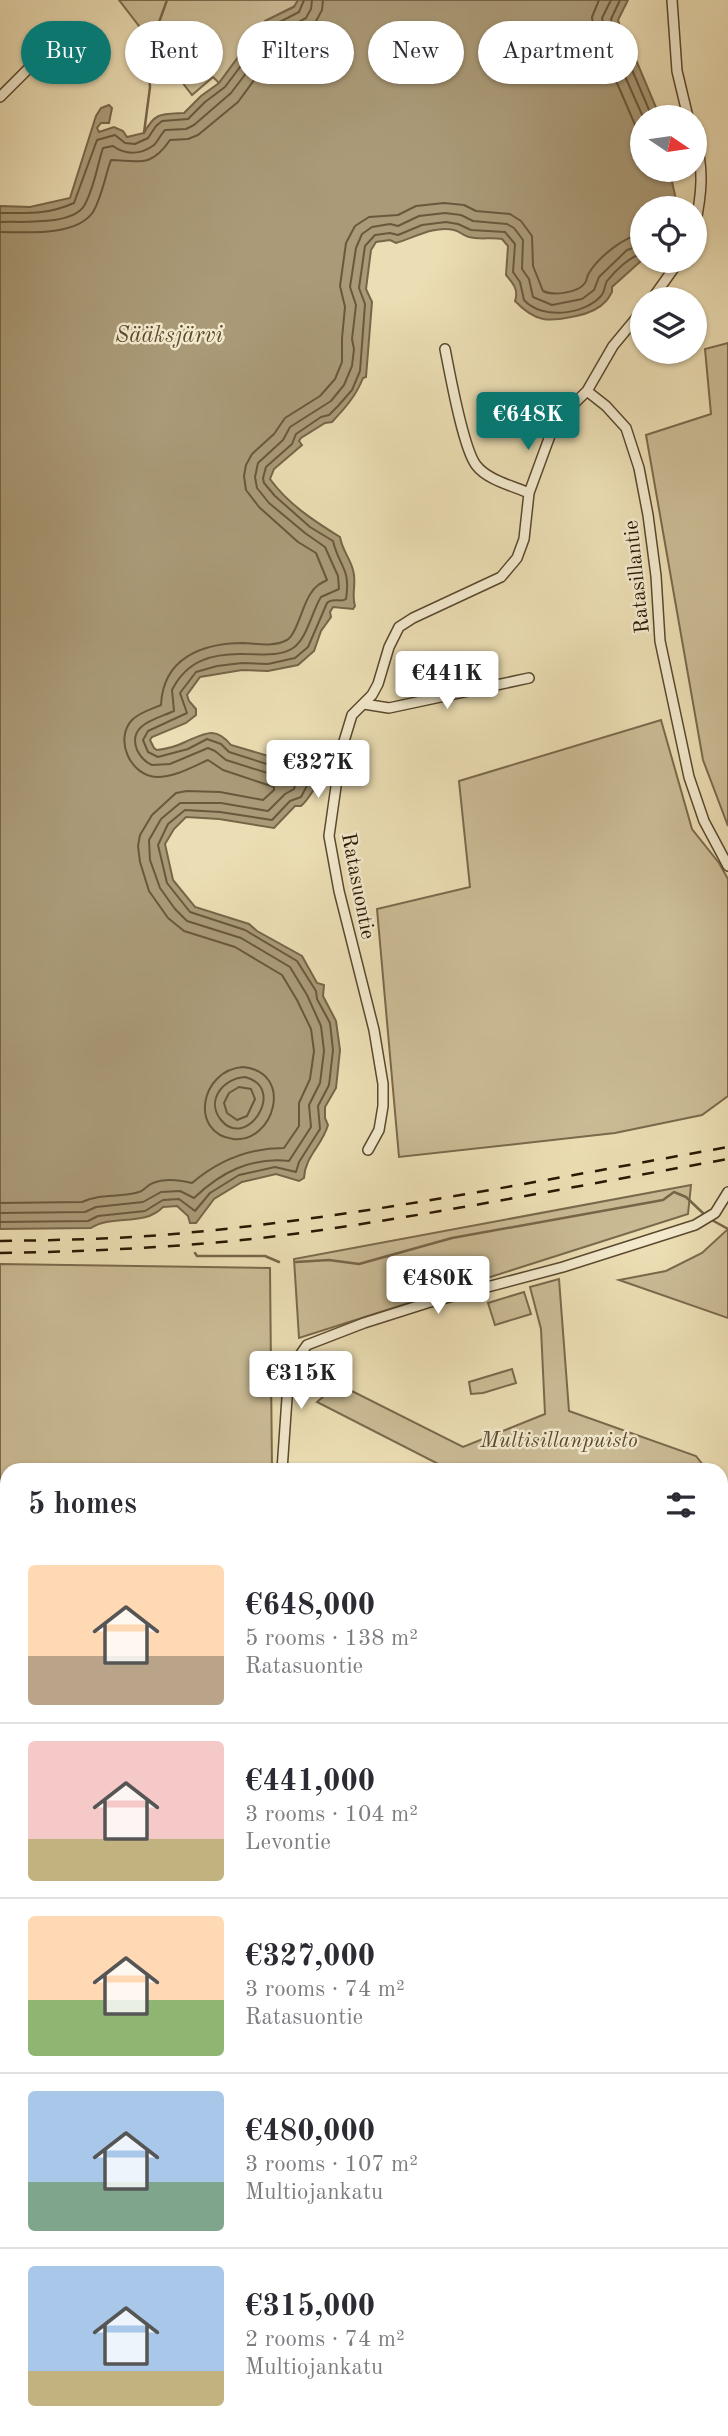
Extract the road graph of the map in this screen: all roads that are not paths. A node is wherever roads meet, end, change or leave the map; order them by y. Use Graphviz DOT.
graph roads {
  1 [pos="672,0"];
  2 [pos="21,76"];
  3 [pos="0,97"];
  4 [pos="685,105"];
  5 [pos="630,325"];
  6 [pos="445,349"];
  7 [pos="587,391"];
  8 [pos="529,493"];
  9 [pos="529,678"];
  10 [pos="364,704"];
  11 [pos="728,866"];
  12 [pos="368,1150"];
  13 [pos="728,1192"];
  14 [pos="282,1463"];
  1 -- 4 [label="street"];
  2 -- 3 [label="street"];
  5 -- 7 [label="street"];
  6 -- 8 [label="street"];
  7 -- 8 [label="street, Ratasuontie"];
  7 -- 11 [label="street, Ratasillantie"];
  8 -- 10 [label="street, Ratasuontie"];
  9 -- 10 [label="street"];
  10 -- 12 [label="street, Ratasuontie"];
  13 -- 14 [label="street"];
}
